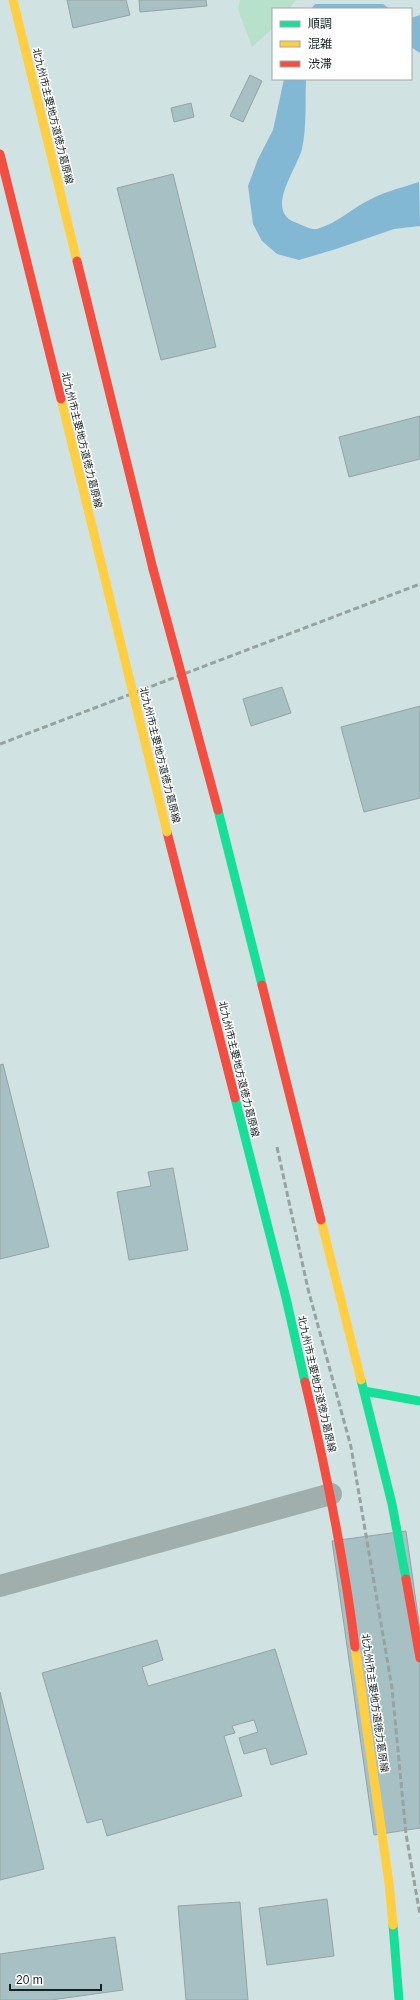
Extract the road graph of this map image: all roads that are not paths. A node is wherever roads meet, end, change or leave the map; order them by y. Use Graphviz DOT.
graph roads {
  1 [pos="13,0"];
  2 [pos="0,154"];
  3 [pos="364,1391"];
  4 [pos="420,1402"];
  5 [pos="331,1494"];
  6 [pos="0,1586"];
  7 [pos="420,1658"];
  8 [pos="399,2000"];
  1 -- 3 [label="main road, 北九州市主要地方道徳力葛原線, bridge"];
  2 -- 5 [label="main road, 北九州市主要地方道徳力葛原線, bridge"];
  3 -- 4 [label="main road"];
  3 -- 7 [label="main road, 北九州市主要地方道徳力葛原線"];
  5 -- 6 [label="street"];
  5 -- 8 [label="main road, 北九州市主要地方道徳力葛原線"];
}
